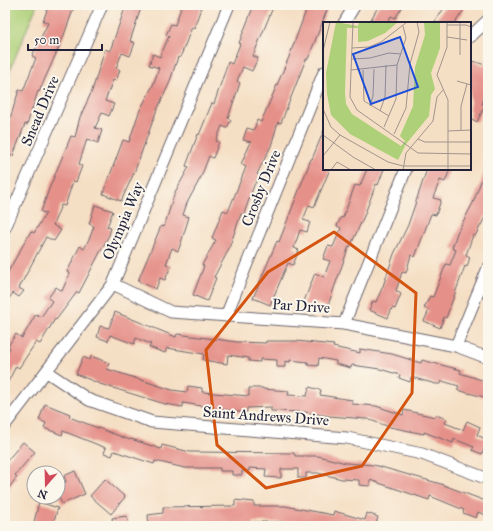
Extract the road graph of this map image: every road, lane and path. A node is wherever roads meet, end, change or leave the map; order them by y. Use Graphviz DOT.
graph roads {
  1 [pos="102,5"];
  2 [pos="229,5"];
  3 [pos="355,5"];
  4 [pos="488,20"];
  5 [pos="345,22"];
  6 [pos="471,36"];
  7 [pos="323,74"];
  8 [pos="406,170"];
  9 [pos="5,228"];
  10 [pos="488,268"];
  11 [pos="113,284"];
  12 [pos="226,316"];
  13 [pos="344,324"];
  14 [pos="456,346"];
  15 [pos="488,358"];
  16 [pos="47,372"];
  17 [pos="5,425"];
  18 [pos="488,479"];
  1 -- 9 [label="street, Snead Drive"];
  2 -- 11 [label="street, Olympia Way"];
  3 -- 5 [label="street"];
  4 -- 6 [label="street"];
  7 -- 12 [label="street, Crosby Drive"];
  8 -- 13 [label="street"];
  10 -- 14 [label="street"];
  11 -- 12 [label="street, Par Drive"];
  11 -- 16 [label="street, Olympia Way"];
  12 -- 13 [label="street, Par Drive"];
  13 -- 14 [label="street, Par Drive"];
  14 -- 15 [label="street, Par Drive"];
  16 -- 17 [label="street, Olympia Way"];
  16 -- 18 [label="street, Saint Andrews Drive"];
}
